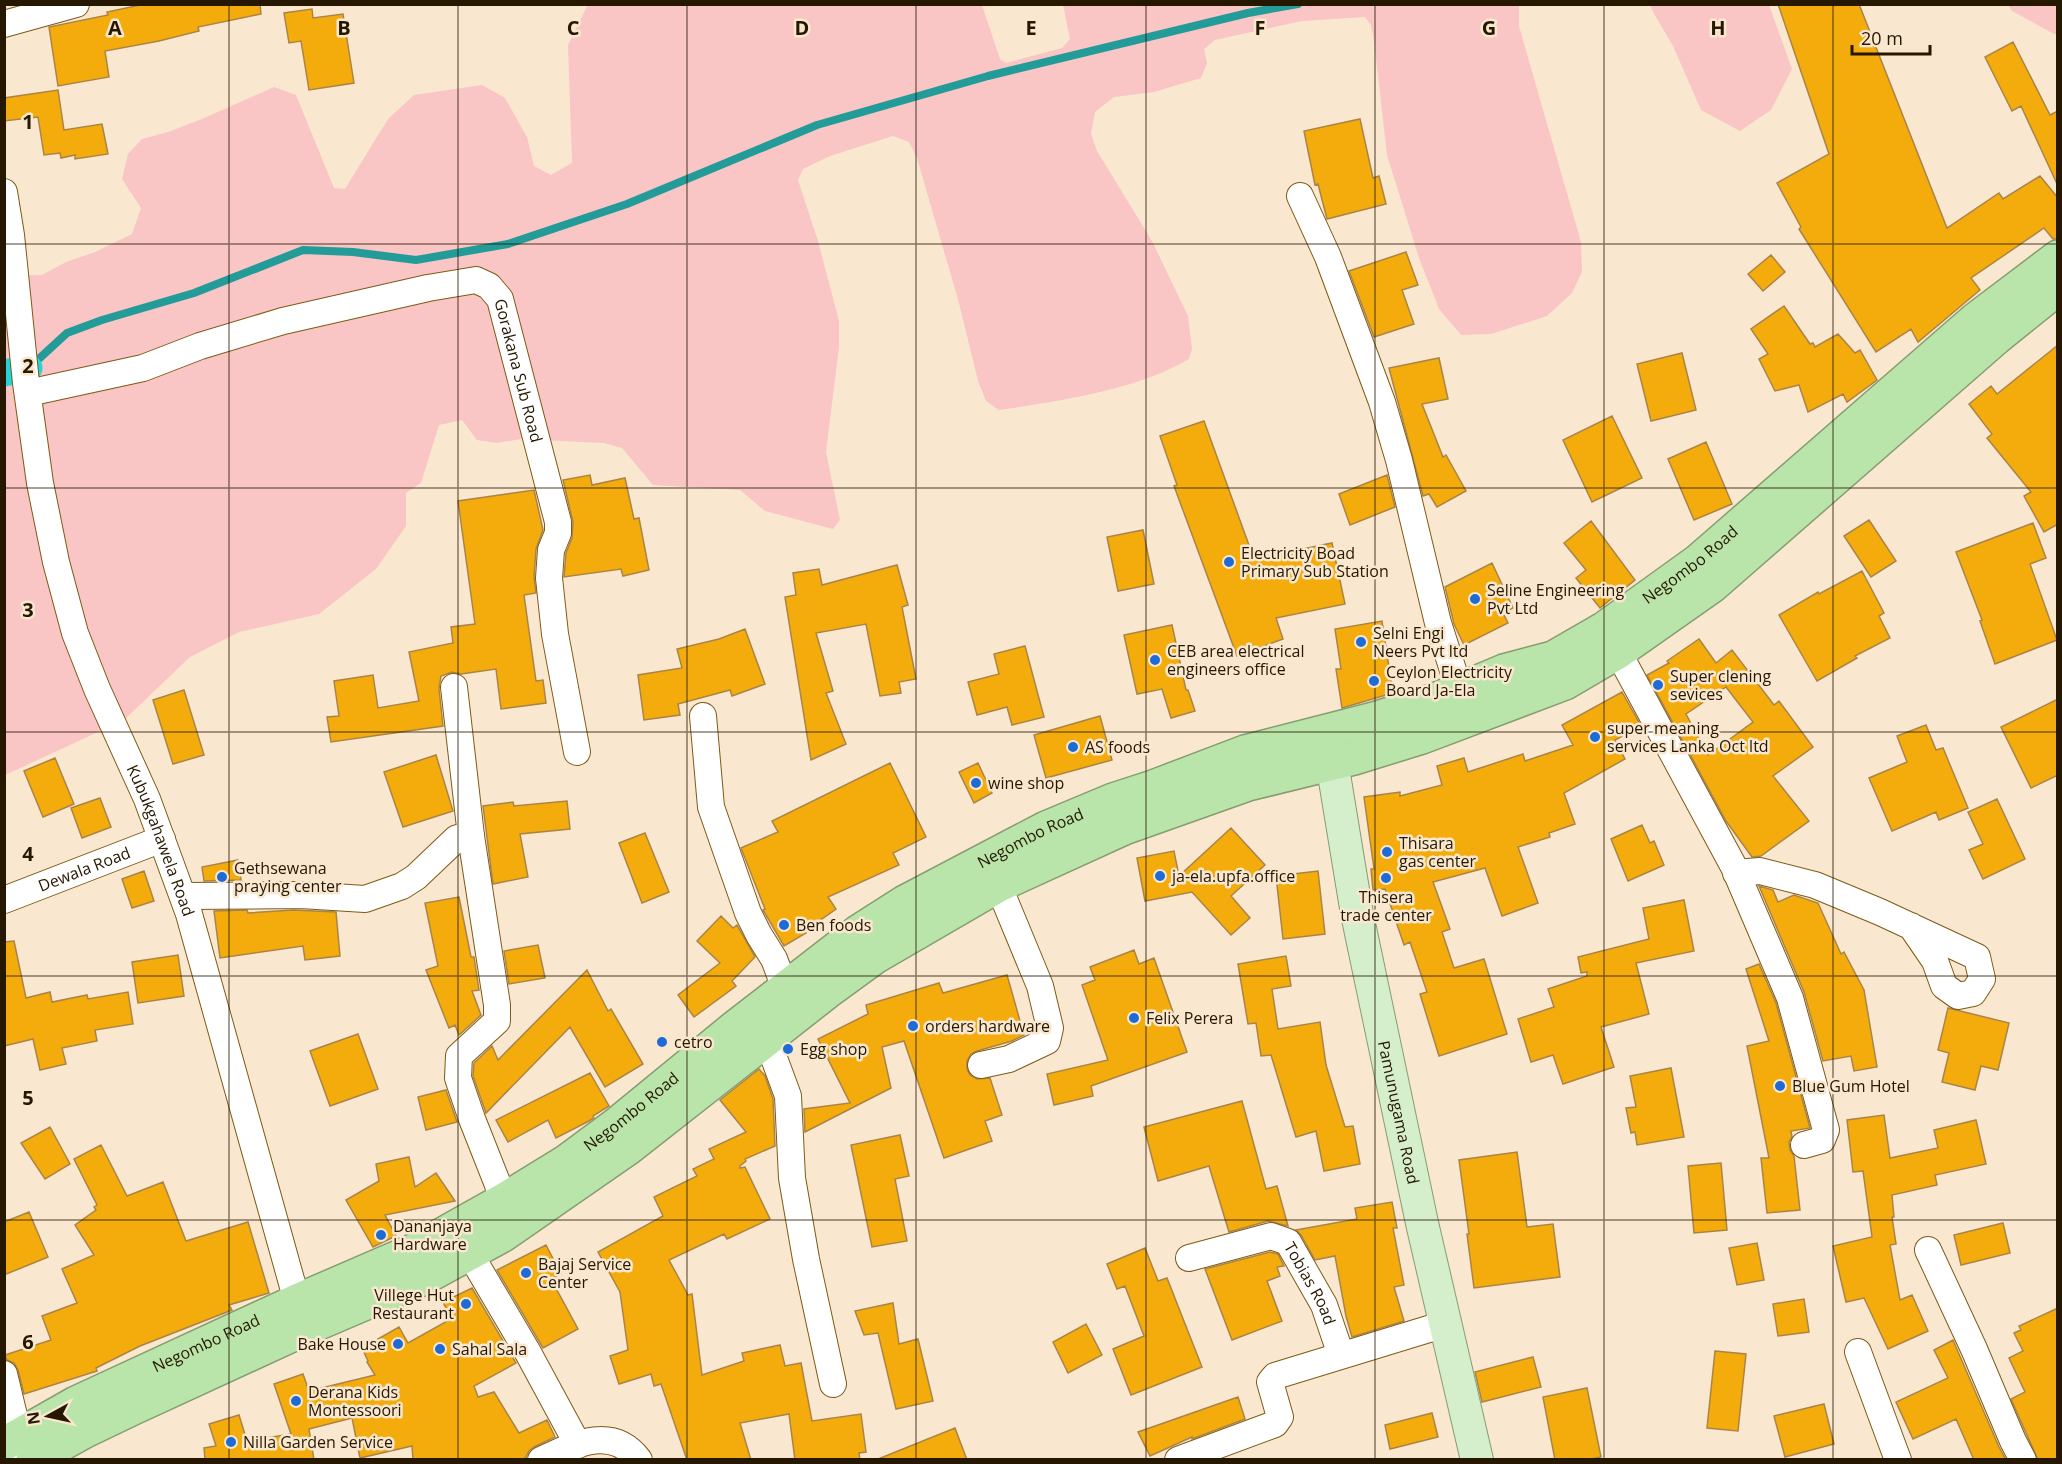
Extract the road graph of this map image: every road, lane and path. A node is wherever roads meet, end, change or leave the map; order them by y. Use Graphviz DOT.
graph roads {
  1 [pos="76,4"];
  2 [pos="4,24"];
  3 [pos="4,192"];
  4 [pos="1300,196"];
  5 [pos="2058,257"];
  6 [pos="2058,288"];
  7 [pos="27,388"];
  8 [pos="1618,652"];
  9 [pos="454,687"];
  10 [pos="1460,689"];
  11 [pos="703,716"];
  12 [pos="1330,747"];
  13 [pos="577,752"];
  14 [pos="471,836"];
  15 [pos="162,839"];
  16 [pos="993,872"];
  17 [pos="1737,873"];
  18 [pos="183,896"];
  19 [pos="4,900"];
  20 [pos="1911,927"];
  21 [pos="785,988"];
  22 [pos="768,1039"];
  23 [pos="981,1065"];
  24 [pos="1804,1145"];
  25 [pos="504,1200"];
  26 [pos="462,1241"];
  27 [pos="1928,1250"];
  28 [pos="1189,1258"];
  29 [pos="297,1301"];
  30 [pos="1445,1324"];
  31 [pos="1858,1352"];
  32 [pos="1341,1355"];
  33 [pos="4,1374"];
  34 [pos="833,1384"];
  35 [pos="578,1445"];
  36 [pos="20,1450"];
  37 [pos="541,1460"];
  38 [pos="639,1460"];
  39 [pos="1178,1460"];
  40 [pos="1477,1460"];
  41 [pos="1898,1460"];
  42 [pos="2023,1460"];
  1 -- 2 [label="street"];
  3 -- 7 [label="street, Kubukgahawela Road"];
  4 -- 10 [label="street"];
  5 -- 10 [label="highway, Negombo Road"];
  6 -- 8 [label="highway, Negombo Road"];
  7 -- 13 [label="street, Gorakana Sub Road"];
  7 -- 15 [label="street, Kubukgahawela Road"];
  8 -- 12 [label="highway, Negombo Road"];
  8 -- 17 [label="street"];
  9 -- 14 [label="street"];
  10 -- 12 [label="highway, Negombo Road"];
  11 -- 21 [label="street"];
  12 -- 16 [label="highway, Negombo Road"];
  12 -- 30 [label="main road, Pamunugama Road"];
  14 -- 18 [label="street"];
  14 -- 25 [label="street"];
  15 -- 18 [label="street, Kubukgahawela Road"];
  15 -- 19 [label="street, Dewala Road"];
  16 -- 21 [label="highway, Negombo Road"];
  16 -- 22 [label="highway, Negombo Road"];
  16 -- 23 [label="street"];
  17 -- 20 [label="street"];
  17 -- 24 [label="street"];
  18 -- 29 [label="street, Kubukgahawela Road"];
  21 -- 25 [label="highway, Negombo Road"];
  22 -- 26 [label="highway, Negombo Road"];
  22 -- 34 [label="street"];
  25 -- 26 [label="highway, Negombo Road"];
  26 -- 29 [label="highway, Negombo Road"];
  26 -- 35 [label="street"];
  26 -- 36 [label="highway, Negombo Road"];
  27 -- 42 [label="street"];
  28 -- 32 [label="street, Tobias Road"];
  29 -- 36 [label="highway, Negombo Road"];
  30 -- 32 [label="street"];
  30 -- 40 [label="main road, Pamunugama Road"];
  31 -- 41 [label="street"];
  32 -- 39 [label="street"];
  33 -- 36 [label="street"];
  35 -- 37 [label="street"];
  35 -- 38 [label="street"];
}
